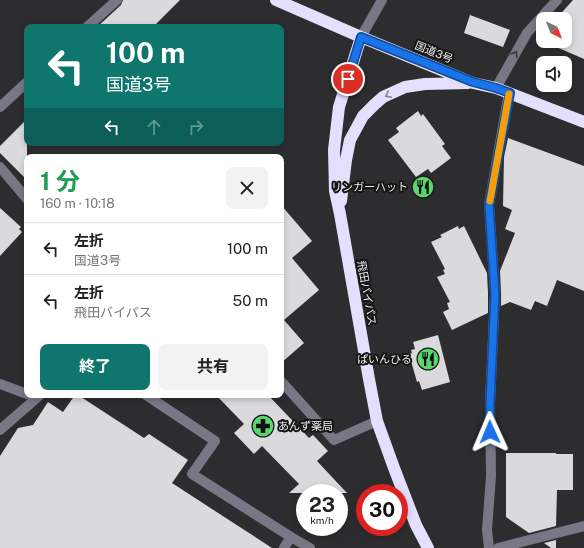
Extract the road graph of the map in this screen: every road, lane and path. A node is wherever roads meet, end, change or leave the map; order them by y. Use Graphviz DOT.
graph roads {
  1 [pos="117,0"];
  2 [pos="276,0"];
  3 [pos="382,0"];
  4 [pos="557,0"];
  5 [pos="90,24"];
  6 [pos="361,37"];
  7 [pos="473,82"];
  8 [pos="24,85"];
  9 [pos="496,88"];
  10 [pos="510,93"];
  11 [pos="0,107"];
  12 [pos="584,122"];
  13 [pos="0,167"];
  14 [pos="24,195"];
  15 [pos="340,214"];
  16 [pos="0,384"];
  17 [pos="284,384"];
  18 [pos="24,392"];
  19 [pos="30,398"];
  20 [pos="150,398"];
  21 [pos="377,421"];
  22 [pos="0,430"];
  23 [pos="584,526"];
  24 [pos="291,537"];
  25 [pos="284,548"];
  26 [pos="310,548"];
  27 [pos="428,548"];
  28 [pos="489,548"];
  29 [pos="498,548"];
  1 -- 5 [label="street"];
  2 -- 6 [label="highway, 国道3号"];
  3 -- 6 [label="street"];
  9 -- 4 [label="street, one-way"];
  6 -- 7 [label="highway, 国道3号"];
  6 -- 15 [label="highway, 飛田バイパス"];
  7 -- 9 [label="highway, 国道3号"];
  7 -- 15 [label="highway, one-way"];
  8 -- 11 [label="street"];
  9 -- 10 [label="highway, 国道3号"];
  10 -- 12 [label="highway, 国道3号"];
  10 -- 28 [label="street"];
  13 -- 14 [label="street"];
  15 -- 21 [label="highway, 飛田バイパス"];
  16 -- 18 [label="street"];
  17 -- 21 [label="street"];
  19 -- 22 [label="street"];
  20 -- 24 [label="street"];
  21 -- 27 [label="highway, 飛田バイパス"];
  23 -- 29 [label="street"];
  24 -- 25 [label="street"];
  24 -- 26 [label="street"];
}
